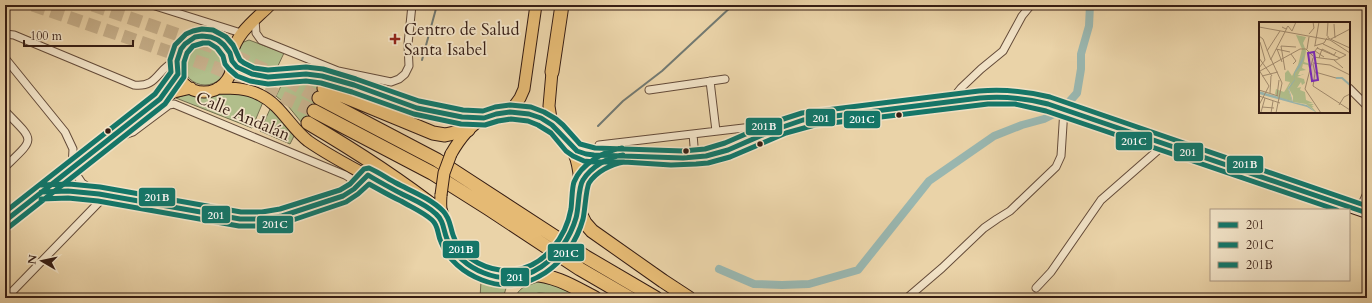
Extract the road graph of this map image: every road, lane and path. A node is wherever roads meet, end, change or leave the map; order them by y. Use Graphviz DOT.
graph roads {
  1 [pos="152,5"];
  2 [pos="270,5"];
  3 [pos="412,5"];
  4 [pos="536,5"];
  5 [pos="562,5"];
  6 [pos="1031,5"];
  7 [pos="255,20"];
  8 [pos="241,33"];
  9 [pos="5,34"];
  10 [pos="217,39"];
  11 [pos="5,58"];
  12 [pos="232,59"];
  13 [pos="176,61"];
  14 [pos="552,72"];
  15 [pos="178,74"];
  16 [pos="724,79"];
  17 [pos="710,81"];
  18 [pos="191,88"];
  19 [pos="218,88"];
  20 [pos="1350,89"];
  21 [pos="649,90"];
  22 [pos="160,99"];
  23 [pos="954,102"];
  24 [pos="1367,106"];
  25 [pos="5,111"];
  26 [pos="510,112"];
  27 [pos="1067,113"];
  28 [pos="484,118"];
  29 [pos="552,125"];
  30 [pos="752,127"];
  31 [pos="468,130"];
  32 [pos="716,131"];
  33 [pos="118,132"];
  34 [pos="693,134"];
  35 [pos="1164,144"];
  36 [pos="599,145"];
  37 [pos="571,148"];
  38 [pos="616,155"];
  39 [pos="694,158"];
  40 [pos="5,168"];
  41 [pos="72,168"];
  42 [pos="368,175"];
  43 [pos="580,185"];
  44 [pos="354,189"];
  45 [pos="41,192"];
  46 [pos="1367,193"];
  47 [pos="103,195"];
  48 [pos="578,209"];
  49 [pos="1363,212"];
  50 [pos="10,213"];
  51 [pos="441,216"];
  52 [pos="5,221"];
  53 [pos="530,274"];
  54 [pos="1036,288"];
  55 [pos="6,298"];
  56 [pos="595,298"];
  57 [pos="630,298"];
  58 [pos="656,298"];
  59 [pos="689,298"];
  60 [pos="907,298"];
  1 -- 8 [label="street"];
  2 -- 7 [label="main road"];
  3 -- 7 [label="street"];
  4 -- 26 [label="main road"];
  5 -- 14 [label="highway"];
  6 -- 23 [label="street"];
  7 -- 8 [label="main road"];
  8 -- 10 [label="main road"];
  8 -- 12 [label="main road"];
  9 -- 13 [label="street"];
  10 -- 12 [label="main road"];
  10 -- 13 [label="main road"];
  11 -- 41 [label="street"];
  12 -- 19 [label="main road"];
  12 -- 28 [label="main road"];
  13 -- 15 [label="main road"];
  14 -- 29 [label="main road"];
  15 -- 18 [label="main road"];
  15 -- 22 [label="main road"];
  16 -- 17 [label="street"];
  17 -- 21 [label="street"];
  17 -- 32 [label="street"];
  18 -- 19 [label="main road"];
  18 -- 22 [label="main road"];
  19 -- 42 [label="main road"];
  20 -- 24 [label="street"];
  22 -- 33 [label="main road"];
  23 -- 27 [label="main road"];
  23 -- 39 [label="main road"];
  25 -- 40 [label="street"];
  26 -- 28 [label="main road"];
  26 -- 29 [label="main road"];
  27 -- 35 [label="main road"];
  27 -- 60 [label="street"];
  28 -- 31 [label="main road"];
  29 -- 37 [label="main road"];
  30 -- 32 [label="street"];
  31 -- 51 [label="main road, bridge"];
  31 -- 58 [label="highway"];
  32 -- 34 [label="street"];
  33 -- 41 [label="main road"];
  33 -- 44 [label="street, Calle Andalán"];
  34 -- 36 [label="street"];
  34 -- 39 [label="street"];
  35 -- 49 [label="main road"];
  35 -- 54 [label="street"];
  37 -- 38 [label="main road"];
  37 -- 43 [label="main road"];
  38 -- 39 [label="main road"];
  38 -- 43 [label="main road"];
  41 -- 45 [label="main road"];
  41 -- 47 [label="street"];
  42 -- 44 [label="street"];
  42 -- 51 [label="main road"];
  43 -- 48 [label="main road"];
  44 -- 47 [label="street"];
  45 -- 47 [label="street"];
  45 -- 50 [label="main road"];
  46 -- 49 [label="street"];
  47 -- 55 [label="street"];
  48 -- 53 [label="main road, bridge"];
  48 -- 59 [label="highway"];
  50 -- 52 [label="main road"];
  51 -- 53 [label="main road"];
  51 -- 57 [label="highway"];
  53 -- 56 [label="highway"];
}
